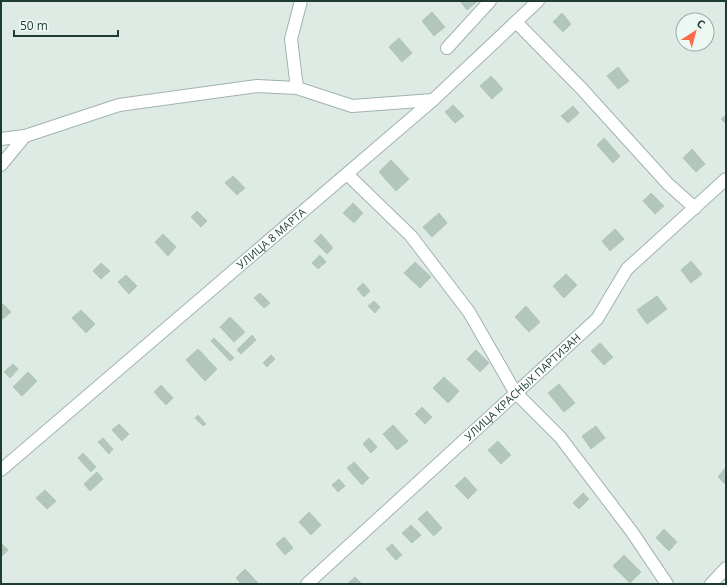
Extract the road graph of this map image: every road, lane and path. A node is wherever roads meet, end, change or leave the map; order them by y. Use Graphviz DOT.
graph roads {
  1 [pos="301,1"];
  2 [pos="490,1"];
  3 [pos="538,1"];
  4 [pos="516,22"];
  5 [pos="447,48"];
  6 [pos="297,88"];
  7 [pos="433,100"];
  8 [pos="25,136"];
  9 [pos="1,139"];
  10 [pos="1,165"];
  11 [pos="347,174"];
  12 [pos="726,179"];
  13 [pos="695,208"];
  14 [pos="515,392"];
  15 [pos="1,470"];
  16 [pos="726,568"];
  17 [pos="307,584"];
  18 [pos="667,584"];
  19 [pos="711,584"];
  1 -- 6 [label="street"];
  2 -- 5 [label="street"];
  3 -- 4 [label="street, УЛИЦА 8 МАРТА"];
  4 -- 7 [label="street, УЛИЦА 8 МАРТА"];
  4 -- 13 [label="street"];
  6 -- 7 [label="street"];
  6 -- 8 [label="street"];
  7 -- 11 [label="street, УЛИЦА 8 МАРТА"];
  8 -- 9 [label="street"];
  8 -- 10 [label="street"];
  11 -- 14 [label="street"];
  11 -- 15 [label="street, УЛИЦА 8 МАРТА"];
  12 -- 13 [label="street, УЛИЦА КРАСНЫХ ПАРТИЗАН"];
  13 -- 14 [label="street, УЛИЦА КРАСНЫХ ПАРТИЗАН"];
  14 -- 17 [label="street, УЛИЦА КРАСНЫХ ПАРТИЗАН"];
  14 -- 18 [label="street"];
  16 -- 19 [label="street"];
}
